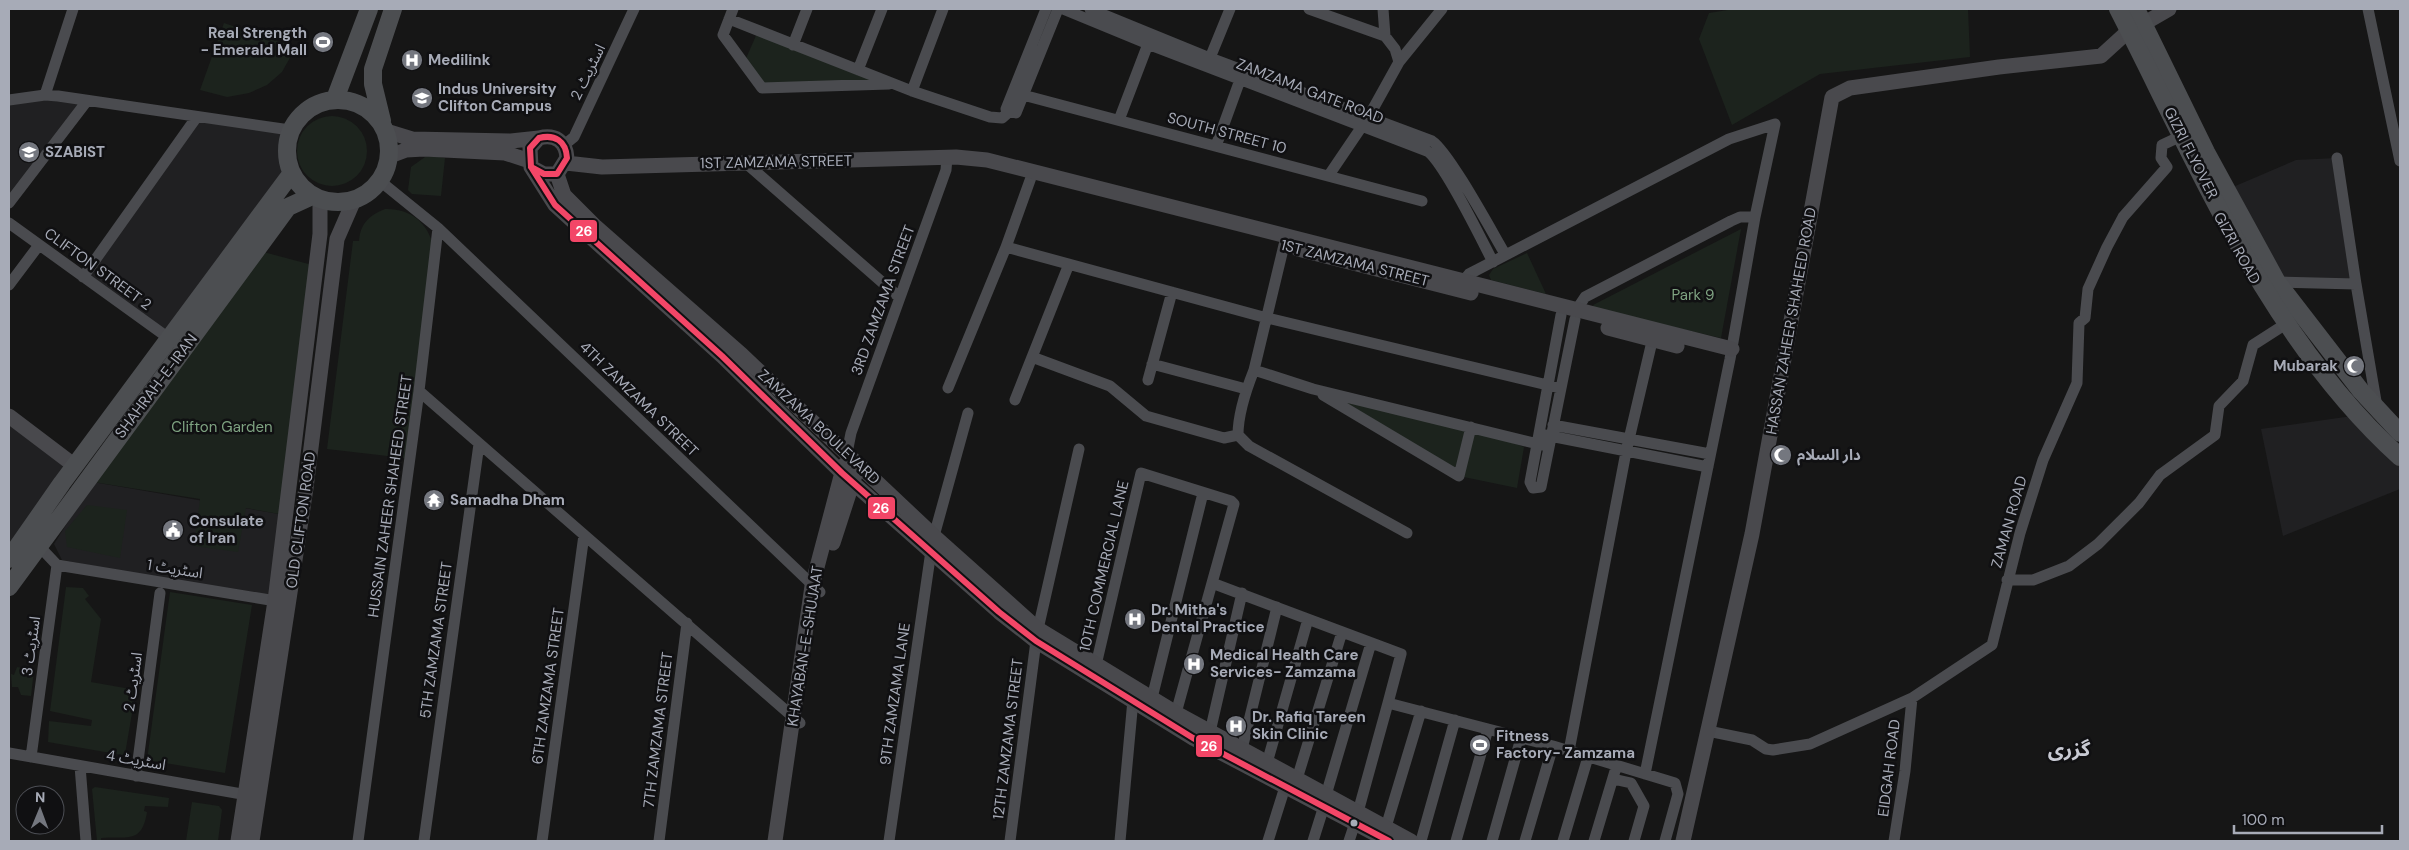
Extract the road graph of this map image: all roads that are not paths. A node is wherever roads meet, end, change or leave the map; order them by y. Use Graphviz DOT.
graph roads {
  1 [pos="73,9"];
  2 [pos="369,9"];
  3 [pos="392,9"];
  4 [pos="634,9"];
  5 [pos="806,9"];
  6 [pos="882,9"];
  7 [pos="944,9"];
  8 [pos="1046,9"];
  9 [pos="1058,9"];
  10 [pos="1062,9"];
  11 [pos="1090,9"];
  12 [pos="1230,9"];
  13 [pos="1309,9"];
  14 [pos="1383,9"];
  15 [pos="1442,9"];
  16 [pos="2108,9"];
  17 [pos="2118,9"];
  18 [pos="2128,9"];
  19 [pos="2169,9"];
  20 [pos="2368,9"];
  21 [pos="731,14"];
  22 [pos="2139,15"];
  23 [pos="1126,29"];
  24 [pos="2124,35"];
  25 [pos="1385,36"];
  26 [pos="1148,44"];
  27 [pos="793,45"];
  28 [pos="378,52"];
  29 [pos="1210,58"];
  30 [pos="1399,62"];
  31 [pos="858,70"];
  32 [pos="344,76"];
  33 [pos="1240,80"];
  34 [pos="895,84"];
  35 [pos="912,91"];
  36 [pos="45,95"];
  37 [pos="1023,95"];
  38 [pos="334,99"];
  39 [pos="9,100"];
  40 [pos="87,101"];
  41 [pos="1010,111"];
  42 [pos="1369,116"];
  43 [pos="2396,117"];
  44 [pos="196,118"];
  45 [pos="1119,120"];
  46 [pos="1361,127"];
  47 [pos="385,129"];
  48 [pos="290,130"];
  49 [pos="539,138"];
  50 [pos="2177,138"];
  51 [pos="564,145"];
  52 [pos="1216,146"];
  53 [pos="390,156"];
  54 [pos="947,157"];
  55 [pos="2337,158"];
  56 [pos="2400,161"];
  57 [pos="530,164"];
  58 [pos="747,164"];
  59 [pos="561,168"];
  60 [pos="291,174"];
  61 [pos="1329,175"];
  62 [pos="1031,176"];
  63 [pos="380,181"];
  64 [pos="316,197"];
  65 [pos="354,200"];
  66 [pos="1422,201"];
  67 [pos="9,203"];
  68 [pos="1755,217"];
  69 [pos="9,223"];
  70 [pos="1222,224"];
  71 [pos="438,228"];
  72 [pos="39,245"];
  73 [pos="1284,245"];
  74 [pos="1006,247"];
  75 [pos="1334,253"];
  76 [pos="1505,254"];
  77 [pos="1493,262"];
  78 [pos="1069,264"];
  79 [pos="83,276"];
  80 [pos="2277,282"];
  81 [pos="2356,284"];
  82 [pos="9,285"];
  83 [pos="1461,286"];
  84 [pos="1172,292"];
  85 [pos="899,297"];
  86 [pos="1571,315"];
  87 [pos="1266,318"];
  88 [pos="2281,327"];
  89 [pos="1653,334"];
  90 [pos="177,344"];
  91 [pos="1731,354"];
  92 [pos="1032,356"];
  93 [pos="1152,364"];
  94 [pos="1254,370"];
  95 [pos="1148,380"];
  96 [pos="1548,385"];
  97 [pos="948,388"];
  98 [pos="1560,388"];
  99 [pos="1246,389"];
  100 [pos="1313,389"];
  101 [pos="419,391"];
  102 [pos="1015,400"];
  103 [pos="2378,409"];
  104 [pos="968,414"];
  105 [pos="9,416"];
  106 [pos="1471,427"];
  107 [pos="2400,433"];
  108 [pos="1238,435"];
  109 [pos="1550,436"];
  110 [pos="1537,439"];
  111 [pos="2400,440"];
  112 [pos="479,444"];
  113 [pos="1628,446"];
  114 [pos="1079,449"];
  115 [pos="847,453"];
  116 [pos="1710,454"];
  117 [pos="2400,456"];
  118 [pos="858,464"];
  119 [pos="2400,465"];
  120 [pos="75,466"];
  121 [pos="1708,467"];
  122 [pos="847,478"];
  123 [pos="1203,493"];
  124 [pos="46,505"];
  125 [pos="61,516"];
  126 [pos="1407,533"];
  127 [pos="584,535"];
  128 [pos="934,536"];
  129 [pos="39,546"];
  130 [pos="931,551"];
  131 [pos="9,558"];
  132 [pos="57,565"];
  133 [pos="2007,580"];
  134 [pos="1212,583"];
  135 [pos="9,588"];
  136 [pos="816,589"];
  137 [pos="160,593"];
  138 [pos="1242,593"];
  139 [pos="282,602"];
  140 [pos="1277,607"];
  141 [pos="1308,619"];
  142 [pos="687,623"];
  143 [pos="1342,632"];
  144 [pos="1037,635"];
  145 [pos="1371,643"];
  146 [pos="1096,665"];
  147 [pos="1152,698"];
  148 [pos="1912,698"];
  149 [pos="1133,700"];
  150 [pos="1388,703"];
  151 [pos="1421,711"];
  152 [pos="1176,713"];
  153 [pos="796,720"];
  154 [pos="1454,720"];
  155 [pos="1488,729"];
  156 [pos="1708,731"];
  157 [pos="1210,732"];
  158 [pos="1521,738"];
  159 [pos="1553,746"];
  160 [pos="1242,750"];
  161 [pos="1569,751"];
  162 [pos="9,753"];
  163 [pos="31,757"];
  164 [pos="1588,757"];
  165 [pos="1267,763"];
  166 [pos="1616,765"];
  167 [pos="80,766"];
  168 [pos="1645,774"];
  169 [pos="136,776"];
  170 [pos="1613,779"];
  171 [pos="1291,783"];
  172 [pos="251,795"];
  173 [pos="1325,801"];
  174 [pos="1357,818"];
  175 [pos="1386,837"];
  176 [pos="86,841"];
  177 [pos="238,841"];
  178 [pos="252,841"];
  179 [pos="358,841"];
  180 [pos="424,841"];
  181 [pos="542,841"];
  182 [pos="659,841"];
  183 [pos="775,841"];
  184 [pos="784,841"];
  185 [pos="889,841"];
  186 [pos="1010,841"];
  187 [pos="1120,841"];
  188 [pos="1268,841"];
  189 [pos="1313,841"];
  190 [pos="1350,841"];
  191 [pos="1411,841"];
  192 [pos="1421,841"];
  193 [pos="1456,841"];
  194 [pos="1492,841"];
  195 [pos="1525,841"];
  196 [pos="1563,841"];
  197 [pos="1594,841"];
  198 [pos="1634,841"];
  199 [pos="1665,841"];
  200 [pos="1682,841"];
  201 [pos="1894,841"];
  1 -- 36 [label="street"];
  2 -- 32 [label="main road"];
  3 -- 28 [label="main road"];
  4 -- 51 [label="street, اسٹریٹ 2"];
  5 -- 27 [label="street"];
  6 -- 31 [label="street"];
  7 -- 35 [label="street"];
  8 -- 41 [label="street"];
  9 -- 37 [label="street"];
  10 -- 23 [label="street, ZAMZAMA GATE ROAD"];
  11 -- 23 [label="street, ZAMZAMA GATE ROAD"];
  12 -- 29 [label="street"];
  13 -- 25 [label="street"];
  14 -- 25 [label="street"];
  15 -- 30 [label="street"];
  16 -- 24 [label="main road, GIZRI ROAD"];
  17 -- 117 [label="main road, GIZRI FLYOVER, bridge"];
  18 -- 111 [label="main road, GIZRI FLYOVER"];
  19 -- 22 [label="street"];
  20 -- 43 [label="street"];
  21 -- 27 [label="street"];
  21 -- 34 [label="street"];
  22 -- 24 [label="street"];
  22 -- 80 [label="main road, GIZRI ROAD"];
  23 -- 26 [label="street, ZAMZAMA GATE ROAD"];
  23 -- 29 [label="street, ZAMZAMA GATE ROAD"];
  24 -- 50 [label="main road, GIZRI ROAD"];
  24 -- 156 [label="street, HASSAN ZAHEER SHAHEED ROAD"];
  25 -- 30 [label="street"];
  26 -- 33 [label="street, ZAMZAMA GATE ROAD"];
  26 -- 45 [label="street"];
  27 -- 31 [label="street"];
  28 -- 32 [label="main road"];
  28 -- 47 [label="main road"];
  29 -- 42 [label="street, ZAMZAMA GATE ROAD"];
  30 -- 42 [label="street"];
  31 -- 34 [label="street"];
  32 -- 38 [label="main road"];
  33 -- 46 [label="street, ZAMZAMA GATE ROAD"];
  33 -- 52 [label="street"];
  34 -- 35 [label="street"];
  35 -- 41 [label="street"];
  36 -- 39 [label="street"];
  36 -- 40 [label="street"];
  37 -- 41 [label="street"];
  37 -- 45 [label="street, SOUTH STREET 10"];
  38 -- 47 [label="main road"];
  38 -- 48 [label="main road"];
  40 -- 44 [label="street"];
  40 -- 67 [label="street"];
  42 -- 46 [label="street"];
  42 -- 76 [label="street, ZAMZAMA GATE ROAD"];
  43 -- 56 [label="street"];
  44 -- 48 [label="street"];
  44 -- 79 [label="street"];
  45 -- 52 [label="street, SOUTH STREET 10"];
  46 -- 61 [label="street"];
  46 -- 77 [label="street, ZAMZAMA GATE ROAD"];
  47 -- 49 [label="street"];
  47 -- 53 [label="main road"];
  48 -- 60 [label="main road"];
  49 -- 51 [label="street"];
  49 -- 57 [label="street"];
  50 -- 88 [label="main road, GIZRI ROAD"];
  50 -- 133 [label="street, ZAMAN ROAD"];
  51 -- 59 [label="street"];
  52 -- 61 [label="street, SOUTH STREET 10"];
  53 -- 57 [label="street"];
  53 -- 63 [label="main road"];
  54 -- 58 [label="street, 1ST ZAMZAMA STREET"];
  54 -- 62 [label="street, 1ST ZAMZAMA STREET"];
  54 -- 85 [label="street, 3RD ZAMZAMA STREET"];
  55 -- 81 [label="street"];
  57 -- 59 [label="street"];
  57 -- 122 [label="street, ZAMZAMA BOULEVARD"];
  58 -- 59 [label="street, 1ST ZAMZAMA STREET"];
  58 -- 85 [label="street"];
  59 -- 115 [label="street, ZAMZAMA BOULEVARD"];
  60 -- 64 [label="main road"];
  60 -- 90 [label="main road, SHAHRAH-E-IRAN"];
  61 -- 66 [label="street, SOUTH STREET 10"];
  62 -- 70 [label="street, 1ST ZAMZAMA STREET"];
  62 -- 74 [label="street"];
  63 -- 65 [label="main road"];
  63 -- 71 [label="street"];
  64 -- 65 [label="main road"];
  64 -- 90 [label="main road, SHAHRAH-E-IRAN"];
  64 -- 139 [label="street, OLD CLIFTON ROAD"];
  65 -- 139 [label="street, OLD CLIFTON ROAD"];
  68 -- 76 [label="street"];
  68 -- 86 [label="street"];
  68 -- 91 [label="street"];
  69 -- 72 [label="street, CLIFTON STREET 2"];
  70 -- 73 [label="street, 1ST ZAMZAMA STREET"];
  70 -- 75 [label="street, 1ST ZAMZAMA STREET"];
  71 -- 101 [label="street, HUSSAIN ZAHEER SHAHEED STREET"];
  71 -- 136 [label="street, 4TH ZAMZAMA STREET"];
  72 -- 79 [label="street, CLIFTON STREET 2"];
  72 -- 82 [label="street"];
  73 -- 75 [label="street, 1ST ZAMZAMA STREET"];
  73 -- 87 [label="street"];
  74 -- 78 [label="street"];
  74 -- 97 [label="street"];
  75 -- 83 [label="street, 1ST ZAMZAMA STREET"];
  76 -- 77 [label="street"];
  77 -- 83 [label="street"];
  78 -- 84 [label="street"];
  78 -- 92 [label="street"];
  79 -- 90 [label="street, CLIFTON STREET 2"];
  80 -- 81 [label="street"];
  80 -- 103 [label="main road, GIZRI ROAD"];
  81 -- 103 [label="street"];
  83 -- 86 [label="street, 1ST ZAMZAMA STREET"];
  84 -- 87 [label="street"];
  84 -- 93 [label="street"];
  85 -- 115 [label="street, 3RD ZAMZAMA STREET"];
  86 -- 89 [label="street, 1ST ZAMZAMA STREET"];
  86 -- 96 [label="street"];
  86 -- 98 [label="street"];
  87 -- 94 [label="street"];
  87 -- 96 [label="street"];
  88 -- 119 [label="main road, GIZRI ROAD"];
  88 -- 133 [label="street"];
  89 -- 91 [label="street, 1ST ZAMZAMA STREET"];
  89 -- 113 [label="street"];
  90 -- 120 [label="main road, SHAHRAH-E-IRAN"];
  90 -- 125 [label="main road, SHAHRAH-E-IRAN"];
  91 -- 116 [label="street"];
  92 -- 102 [label="street"];
  92 -- 108 [label="street"];
  93 -- 95 [label="street"];
  93 -- 99 [label="street"];
  94 -- 99 [label="street"];
  94 -- 100 [label="street"];
  96 -- 98 [label="street"];
  96 -- 110 [label="street"];
  98 -- 109 [label="street"];
  99 -- 108 [label="street"];
  100 -- 106 [label="street"];
  100 -- 106 [label="street"];
  101 -- 112 [label="street"];
  101 -- 179 [label="street, HUSSAIN ZAHEER SHAHEED STREET"];
  103 -- 107 [label="main road, GIZRI ROAD"];
  104 -- 128 [label="street"];
  105 -- 120 [label="street"];
  106 -- 110 [label="street"];
  108 -- 126 [label="street"];
  109 -- 110 [label="street"];
  109 -- 110 [label="street"];
  109 -- 113 [label="street"];
  112 -- 127 [label="street"];
  112 -- 180 [label="street, 5TH ZAMZAMA STREET"];
  113 -- 116 [label="street"];
  113 -- 121 [label="street"];
  113 -- 161 [label="street"];
  114 -- 144 [label="street, 12TH ZAMZAMA STREET"];
  115 -- 118 [label="street, ZAMZAMA BOULEVARD"];
  115 -- 122 [label="street, KHAYABAN-E-SHUJAAT"];
  116 -- 121 [label="street"];
  118 -- 122 [label="street, KHAYABAN-E-SHUJAAT"];
  118 -- 128 [label="street, ZAMZAMA BOULEVARD"];
  120 -- 124 [label="main road, SHAHRAH-E-IRAN"];
  121 -- 168 [label="street"];
  122 -- 130 [label="street, ZAMZAMA BOULEVARD"];
  122 -- 136 [label="street, KHAYABAN-E-SHUJAAT"];
  123 -- 134 [label="street"];
  123 -- 146 [label="street, 10TH COMMERCIAL LANE"];
  123 -- 147 [label="street"];
  124 -- 125 [label="main road"];
  124 -- 131 [label="main road, SHAHRAH-E-IRAN"];
  125 -- 129 [label="main road, SHAHRAH-E-IRAN"];
  127 -- 142 [label="street"];
  127 -- 181 [label="street, 6TH ZAMZAMA STREET"];
  128 -- 144 [label="street, ZAMZAMA BOULEVARD"];
  129 -- 132 [label="street"];
  129 -- 135 [label="main road, SHAHRAH-E-IRAN"];
  130 -- 144 [label="street, ZAMZAMA BOULEVARD"];
  130 -- 185 [label="street, 9TH ZAMZAMA LANE"];
  132 -- 139 [label="street, اسٹریٹ 1"];
  132 -- 163 [label="street, اسٹریٹ 3"];
  133 -- 148 [label="street, ZAMAN ROAD"];
  134 -- 138 [label="street"];
  134 -- 152 [label="street"];
  136 -- 153 [label="street, KHAYABAN-E-SHUJAAT"];
  137 -- 169 [label="street, اسٹریٹ 2"];
  138 -- 140 [label="street"];
  138 -- 157 [label="street"];
  139 -- 172 [label="street, OLD CLIFTON ROAD"];
  140 -- 141 [label="street"];
  140 -- 160 [label="street"];
  141 -- 143 [label="street"];
  141 -- 165 [label="street"];
  142 -- 153 [label="street"];
  142 -- 182 [label="street, 7TH ZAMZAMA STREET"];
  143 -- 145 [label="street"];
  143 -- 171 [label="street"];
  144 -- 146 [label="street, ZAMZAMA BOULEVARD"];
  144 -- 149 [label="street, ZAMZAMA BOULEVARD"];
  144 -- 186 [label="street, 12TH ZAMZAMA STREET"];
  145 -- 150 [label="street"];
  145 -- 173 [label="street"];
  146 -- 147 [label="street, ZAMZAMA BOULEVARD"];
  147 -- 152 [label="street, ZAMZAMA BOULEVARD"];
  148 -- 156 [label="street, ZAMAN ROAD"];
  148 -- 201 [label="street, EIDGAH ROAD"];
  149 -- 171 [label="street, ZAMZAMA BOULEVARD"];
  149 -- 187 [label="street"];
  150 -- 151 [label="street"];
  150 -- 174 [label="street"];
  151 -- 154 [label="street"];
  151 -- 175 [label="street"];
  152 -- 157 [label="street, ZAMZAMA BOULEVARD"];
  153 -- 183 [label="street, KHAYABAN-E-SHUJAAT"];
  153 -- 184 [label="street, KHAYABAN-E-SHUJAAT"];
  154 -- 155 [label="street"];
  154 -- 192 [label="street"];
  155 -- 158 [label="street"];
  155 -- 193 [label="street"];
  156 -- 200 [label="street, HASSAN ZAHEER SHAHEED ROAD"];
  157 -- 160 [label="street, ZAMZAMA BOULEVARD"];
  158 -- 159 [label="street"];
  158 -- 194 [label="street"];
  159 -- 161 [label="street"];
  159 -- 195 [label="street"];
  160 -- 165 [label="street, ZAMZAMA BOULEVARD"];
  161 -- 164 [label="street"];
  162 -- 163 [label="street, اسٹریٹ 4"];
  163 -- 167 [label="street, اسٹریٹ 4"];
  164 -- 166 [label="street"];
  164 -- 196 [label="street"];
  165 -- 171 [label="street, ZAMZAMA BOULEVARD"];
  166 -- 168 [label="street"];
  166 -- 170 [label="street"];
  167 -- 169 [label="street, اسٹریٹ 4"];
  167 -- 176 [label="street"];
  168 -- 199 [label="street"];
  169 -- 172 [label="street, اسٹریٹ 4"];
  170 -- 197 [label="street"];
  170 -- 198 [label="street"];
  171 -- 173 [label="street, ZAMZAMA BOULEVARD"];
  171 -- 188 [label="street"];
  172 -- 177 [label="street, OLD CLIFTON ROAD"];
  172 -- 178 [label="street, OLD CLIFTON ROAD"];
  173 -- 174 [label="street, ZAMZAMA BOULEVARD"];
  173 -- 189 [label="street"];
  174 -- 175 [label="street, ZAMZAMA BOULEVARD"];
  174 -- 190 [label="street"];
  175 -- 191 [label="street, ZAMZAMA BOULEVARD"];
}
